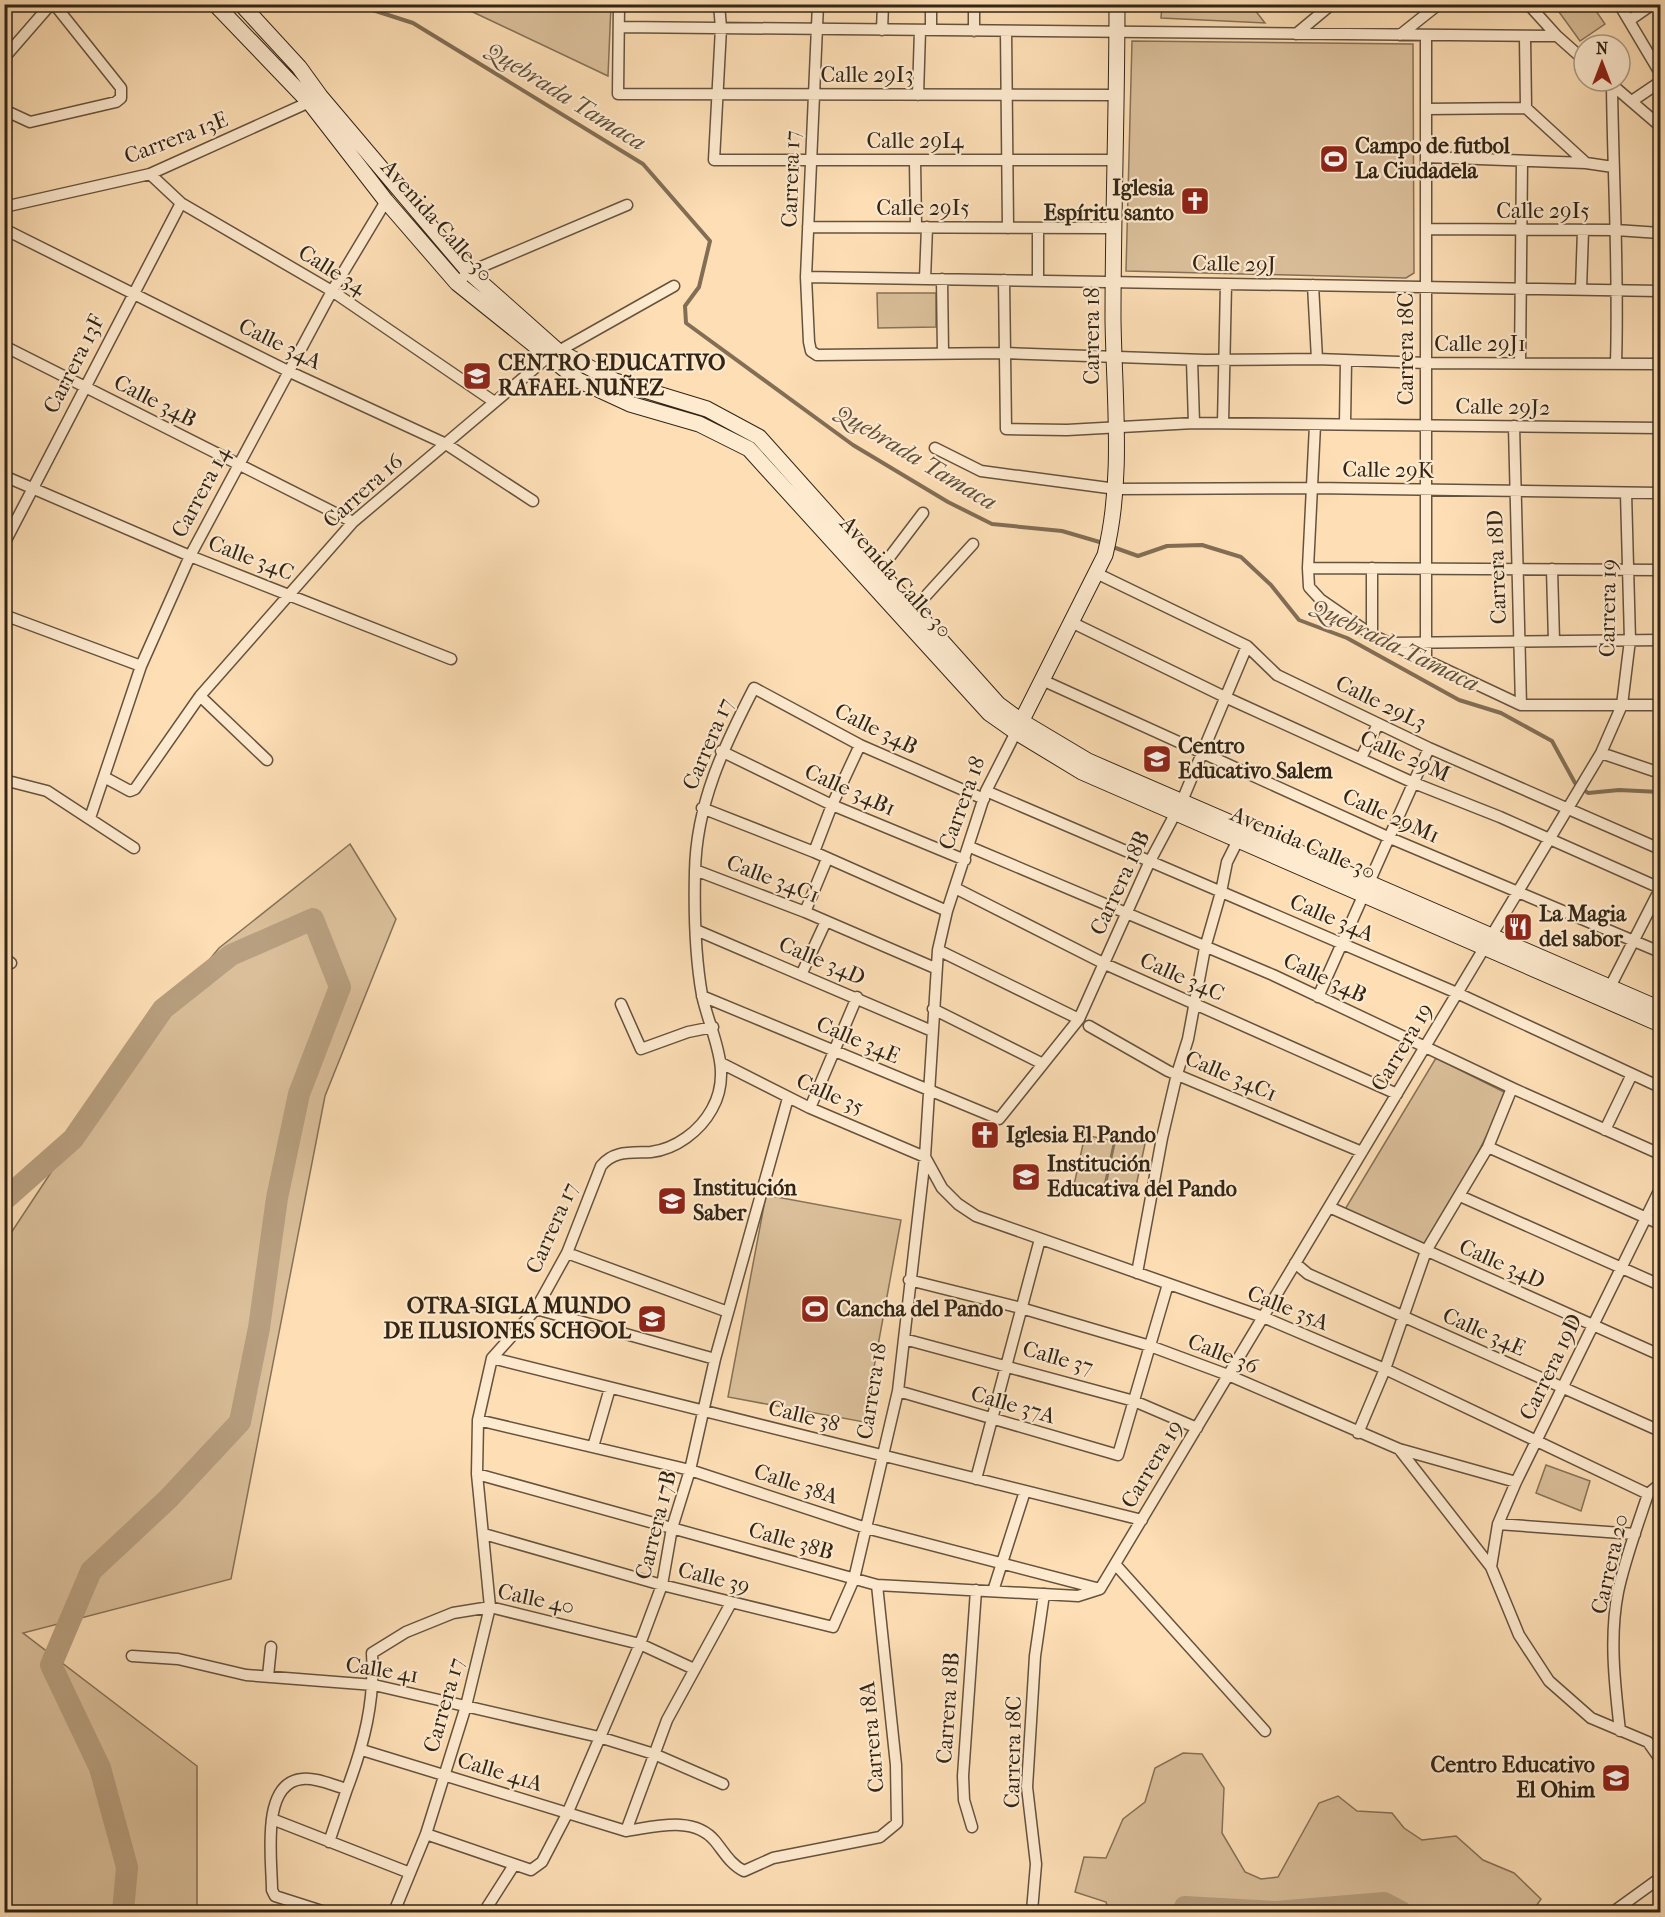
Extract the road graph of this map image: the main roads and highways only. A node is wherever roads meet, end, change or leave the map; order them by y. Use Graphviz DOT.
graph roads {
  1 [pos="215,4"];
  2 [pos="241,4"];
  3 [pos="1117,4"];
  4 [pos="315,99"];
  5 [pos="553,354"];
  6 [pos="1018,727"];
  7 [pos="1179,807"];
  8 [pos="1368,889"];
  9 [pos="1488,941"];
  10 [pos="1660,1009"];
  11 [pos="1660,1024"];
  1 -- 4 [label="main road, Avenida Calle 30"];
  2 -- 4 [label="main road, Avenida Calle 30"];
  3 -- 6 [label="main road, Carrera 18"];
  4 -- 5 [label="main road, Avenida Calle 30"];
  4 -- 5 [label="main road, Avenida Calle 30"];
  5 -- 6 [label="main road, Avenida Calle 30"];
  5 -- 6 [label="main road, Avenida Calle 30"];
  6 -- 7 [label="main road, Avenida Calle 30"];
  7 -- 8 [label="main road, Avenida Calle 30"];
  7 -- 8 [label="main road, Avenida Calle 30"];
  8 -- 9 [label="main road, Avenida Calle 30"];
  9 -- 10 [label="main road, Avenida Calle 30"];
  9 -- 11 [label="main road, Avenida Calle 30"];
}
